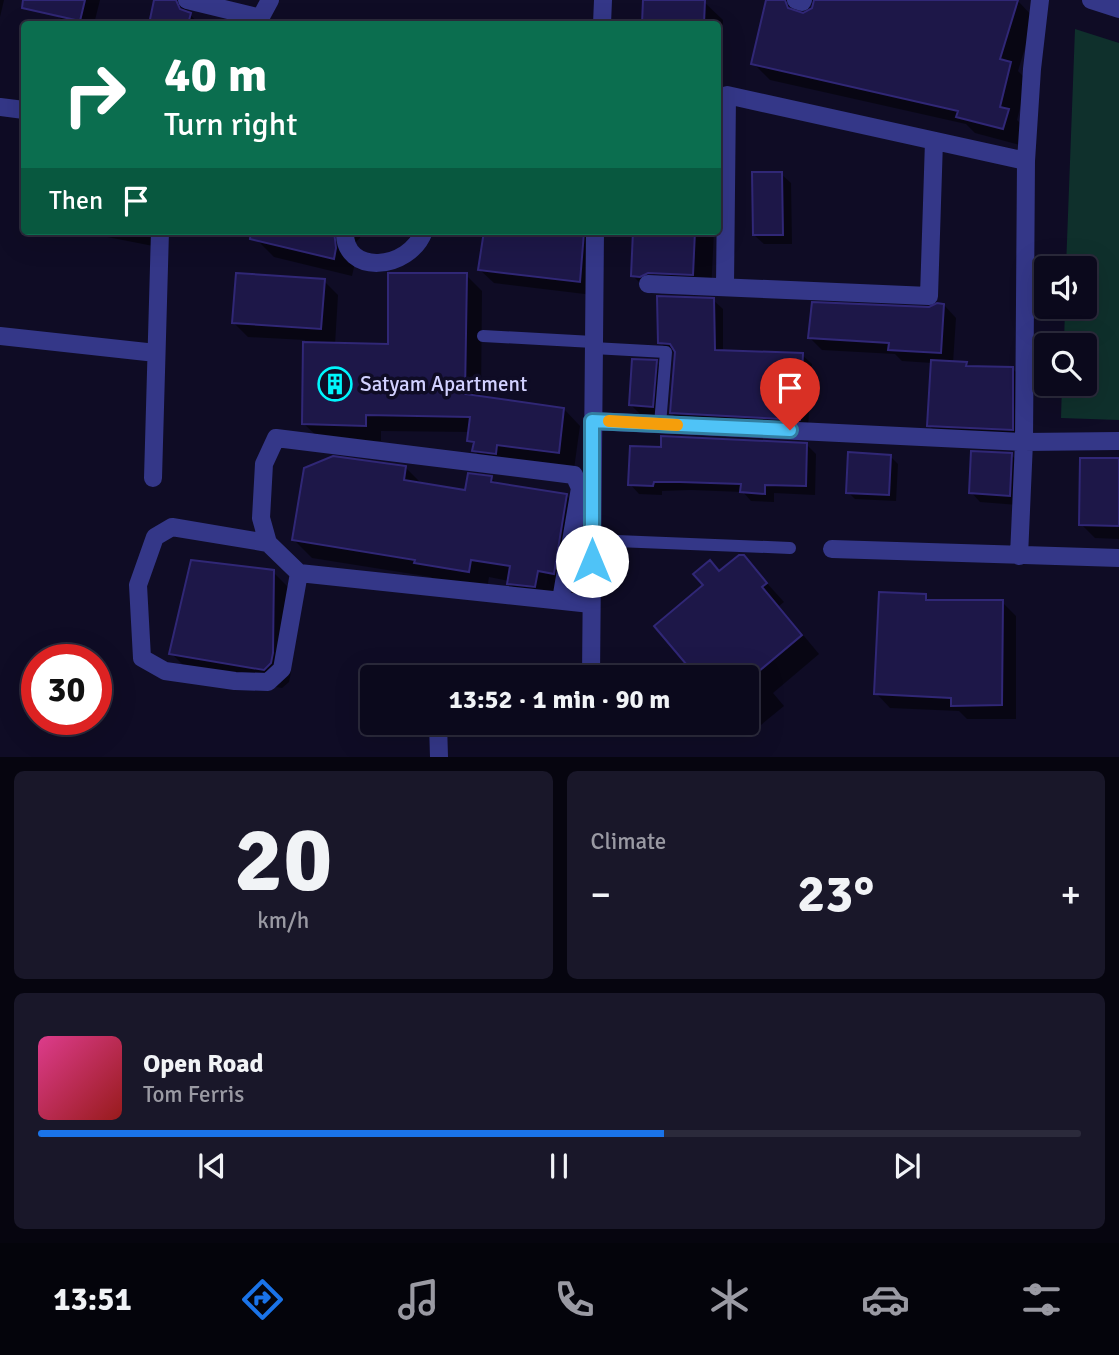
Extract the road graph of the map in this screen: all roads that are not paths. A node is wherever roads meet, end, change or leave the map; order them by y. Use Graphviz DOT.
graph roads {
  1 [pos="187,0"];
  2 [pos="270,0"];
  3 [pos="603,0"];
  4 [pos="796,0"];
  5 [pos="803,0"];
  6 [pos="1040,0"];
  7 [pos="1091,0"];
  8 [pos="1119,9"];
  9 [pos="259,21"];
  10 [pos="602,21"];
  11 [pos="0,107"];
  12 [pos="21,110"];
  13 [pos="934,141"];
  14 [pos="1026,161"];
  15 [pos="160,235"];
  16 [pos="346,235"];
  17 [pos="423,235"];
  18 [pos="595,235"];
  19 [pos="648,284"];
  20 [pos="724,286"];
  21 [pos="0,336"];
  22 [pos="483,336"];
  23 [pos="593,345"];
  24 [pos="156,353"];
  25 [pos="592,421"];
  26 [pos="660,424"];
  27 [pos="1119,441"];
  28 [pos="1024,442"];
  29 [pos="153,478"];
  30 [pos="592,540"];
  31 [pos="268,543"];
  32 [pos="790,548"];
  33 [pos="832,549"];
  34 [pos="1019,556"];
  35 [pos="1119,558"];
  36 [pos="299,573"];
  37 [pos="561,600"];
  38 [pos="591,604"];
  39 [pos="591,665"];
  40 [pos="438,735"];
  41 [pos="439,757"];
  1 -- 9 [label="street"];
  2 -- 9 [label="street"];
  3 -- 10 [label="street"];
  4 -- 5 [label="street"];
  6 -- 14 [label="street"];
  7 -- 8 [label="street"];
  11 -- 12 [label="street"];
  13 -- 14 [label="street"];
  13 -- 20 [label="street"];
  13 -- 20 [label="street"];
  14 -- 28 [label="street"];
  15 -- 24 [label="street"];
  16 -- 17 [label="street"];
  18 -- 23 [label="street"];
  19 -- 20 [label="street"];
  21 -- 24 [label="street"];
  22 -- 23 [label="lane"];
  23 -- 25 [label="street"];
  23 -- 26 [label="lane"];
  24 -- 29 [label="street"];
  25 -- 26 [label="street"];
  25 -- 30 [label="street"];
  26 -- 28 [label="street"];
  27 -- 28 [label="street"];
  28 -- 34 [label="street"];
  30 -- 32 [label="lane"];
  30 -- 38 [label="street"];
  31 -- 36 [label="street"];
  31 -- 36 [label="street"];
  31 -- 37 [label="street"];
  33 -- 34 [label="street"];
  34 -- 35 [label="street"];
  36 -- 37 [label="street"];
  37 -- 38 [label="street"];
  38 -- 39 [label="street"];
  40 -- 41 [label="street"];
}
